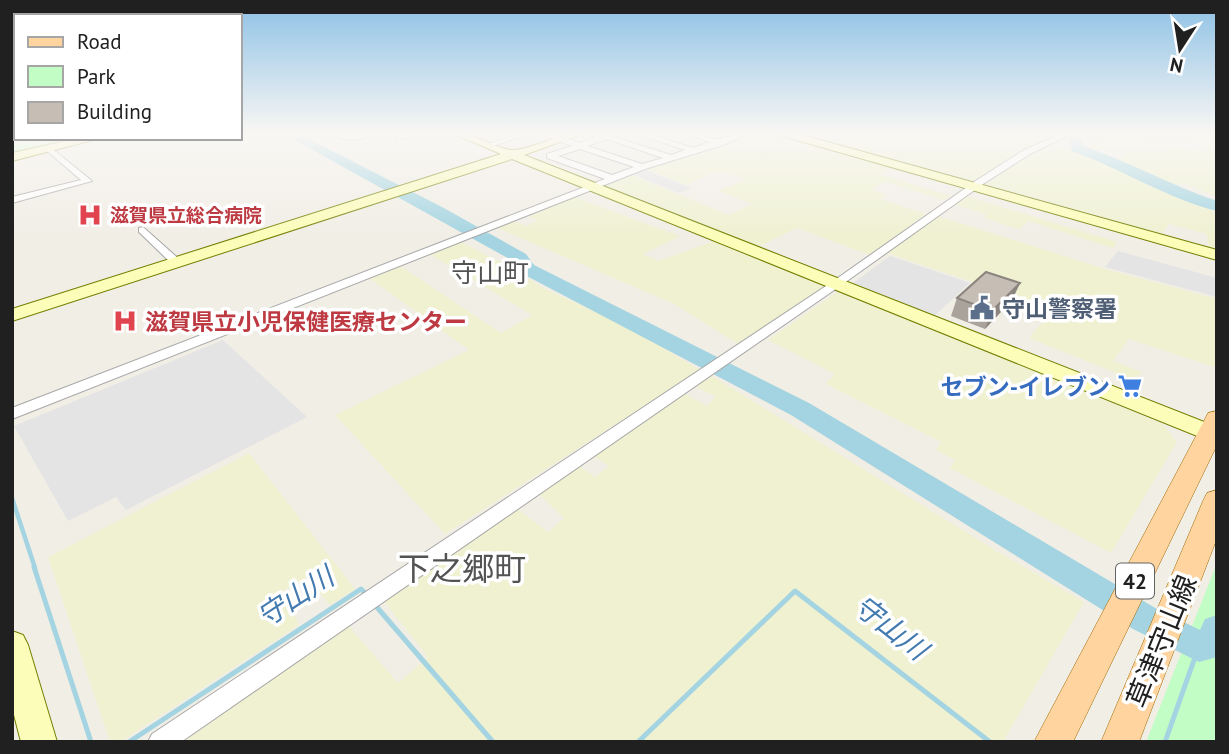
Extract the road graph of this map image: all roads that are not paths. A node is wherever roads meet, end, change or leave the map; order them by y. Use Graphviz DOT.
graph roads {
  1 [pos="73,168"];
  2 [pos="472,168"];
  3 [pos="547,168"];
  4 [pos="584,168"];
  5 [pos="639,168"];
  6 [pos="910,168"];
  7 [pos="1002,168"];
  8 [pos="614,179"];
  9 [pos="975,186"];
  10 [pos="594,187"];
  11 [pos="12,200"];
  12 [pos="143,230"];
  13 [pos="1217,255"];
  14 [pos="176,262"];
  15 [pos="836,284"];
  16 [pos="12,315"];
  17 [pos="12,414"];
  18 [pos="1215,430"];
  19 [pos="1217,501"];
  20 [pos="12,645"];
  21 [pos="39,742"];
  22 [pos="160,742"];
  23 [pos="1053,742"];
  24 [pos="1120,742"];
  1 -- 11 [label="street"];
  2 -- 14 [label="street"];
  3 -- 10 [label="street"];
  4 -- 8 [label="street"];
  5 -- 8 [label="street"];
  6 -- 9 [label="street"];
  7 -- 9 [label="street"];
  8 -- 10 [label="street"];
  9 -- 13 [label="street"];
  9 -- 15 [label="street"];
  10 -- 15 [label="street"];
  10 -- 17 [label="street"];
  12 -- 14 [label="street"];
  14 -- 16 [label="street"];
  15 -- 18 [label="street"];
  15 -- 22 [label="street"];
  18 -- 23 [label="main road, 草津守山線 / 42"];
  19 -- 24 [label="main road, 草津守山線 / 42"];
  20 -- 21 [label="street"];
}
